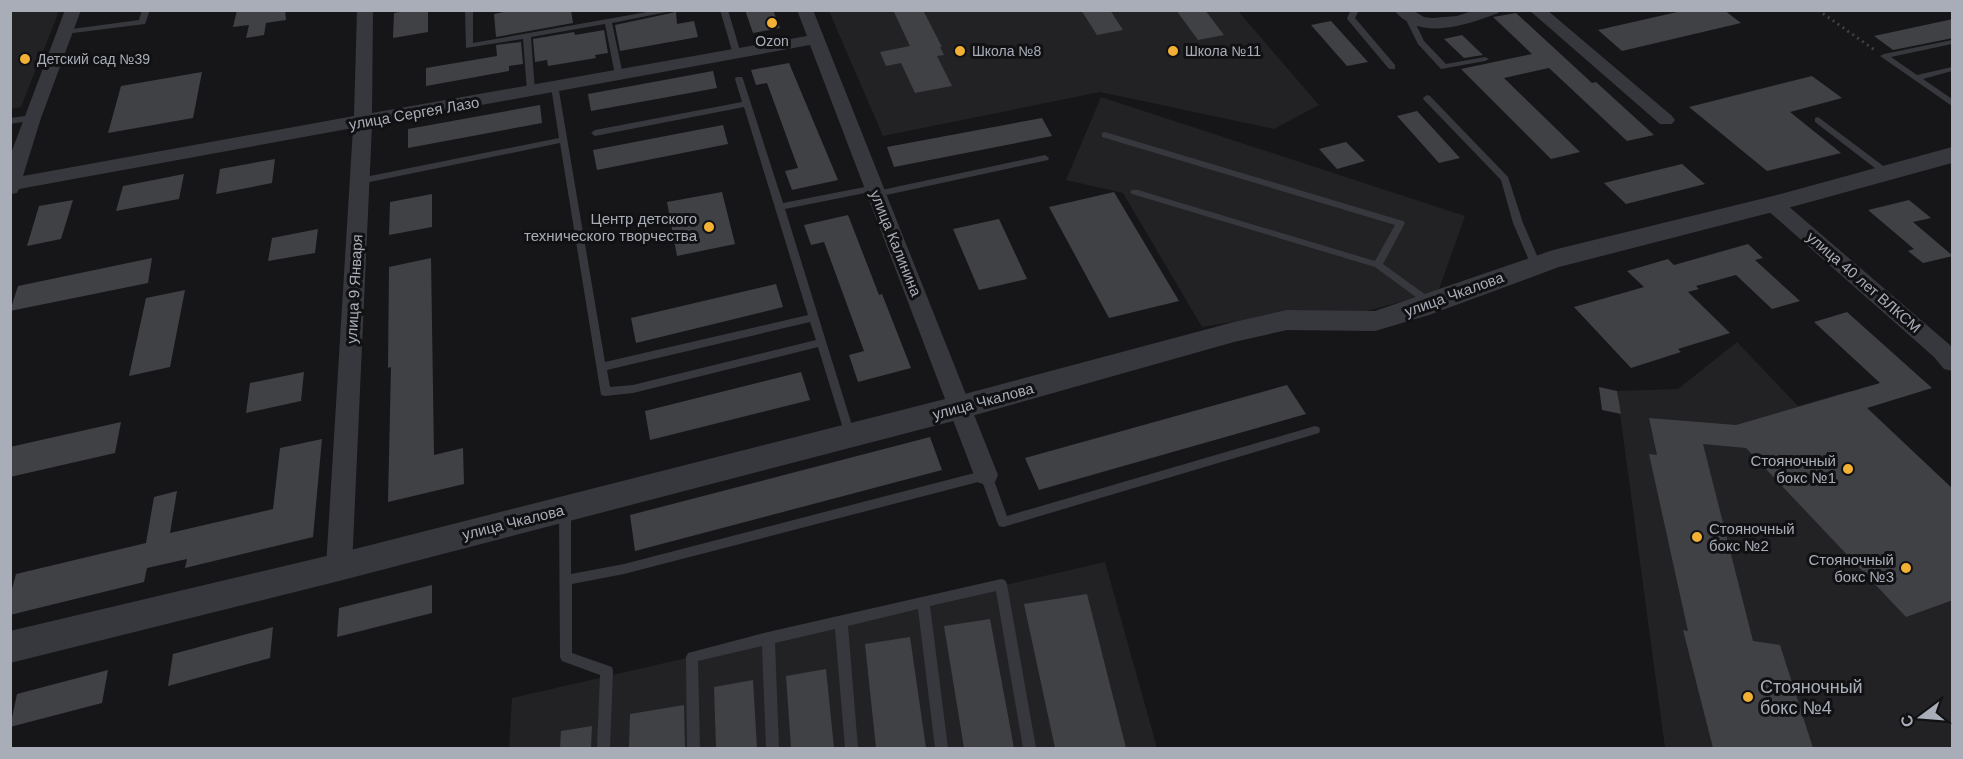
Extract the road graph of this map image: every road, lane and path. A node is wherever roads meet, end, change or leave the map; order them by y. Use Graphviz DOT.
graph roads {
  1 [pos="73,10"];
  2 [pos="146,10"];
  3 [pos="365,10"];
  4 [pos="469,10"];
  5 [pos="674,10"];
  6 [pos="724,10"];
  7 [pos="805,10"];
  8 [pos="1354,10"];
  9 [pos="1492,10"];
  10 [pos="1537,10"];
  11 [pos="1818,10"];
  12 [pos="1405,14"];
  13 [pos="608,22"];
  14 [pos="65,32"];
  15 [pos="526,35"];
  16 [pos="816,39"];
  17 [pos="1953,42"];
  18 [pos="737,54"];
  19 [pos="1884,56"];
  20 [pos="1485,59"];
  21 [pos="1392,67"];
  22 [pos="1953,69"];
  23 [pos="619,75"];
  24 [pos="1917,78"];
  25 [pos="739,80"];
  26 [pos="555,87"];
  27 [pos="531,91"];
  28 [pos="1427,98"];
  29 [pos="1953,103"];
  30 [pos="746,104"];
  31 [pos="32,118"];
  32 [pos="1666,120"];
  33 [pos="1818,120"];
  34 [pos="10,121"];
  35 [pos="363,122"];
  36 [pos="595,133"];
  37 [pos="1105,135"];
  38 [pos="564,140"];
  39 [pos="1953,155"];
  40 [pos="1045,158"];
  41 [pos="1887,173"];
  42 [pos="360,181"];
  43 [pos="11,186"];
  44 [pos="876,191"];
  45 [pos="1136,192"];
  46 [pos="1773,204"];
  47 [pos="780,207"];
  48 [pos="1378,265"];
  49 [pos="1536,265"];
  50 [pos="1432,303"];
  51 [pos="815,318"];
  52 [pos="822,342"];
  53 [pos="1949,354"];
  54 [pos="601,367"];
  55 [pos="961,407"];
  56 [pos="1315,430"];
  57 [pos="850,436"];
  58 [pos="986,476"];
  59 [pos="565,509"];
  60 [pos="339,567"];
  61 [pos="566,580"];
  62 [pos="923,603"];
  63 [pos="841,621"];
  64 [pos="768,638"];
  65 [pos="10,647"];
  66 [pos="604,748"];
  67 [pos="693,748"];
  68 [pos="773,748"];
  69 [pos="852,748"];
  70 [pos="942,748"];
  71 [pos="1030,748"];
  1 -- 14 [label="street"];
  2 -- 14 [label="lane"];
  3 -- 35 [label="street, улица 9 Января"];
  4 -- 15 [label="lane"];
  5 -- 13 [label="lane"];
  6 -- 18 [label="lane"];
  7 -- 16 [label="street, улица Калинина"];
  8 -- 21 [label="lane"];
  9 -- 12 [label="street"];
  10 -- 32 [label="street"];
  11 -- 19 [label="path"];
  12 -- 20 [label="lane"];
  13 -- 15 [label="lane"];
  13 -- 23 [label="lane"];
  14 -- 31 [label="street"];
  15 -- 27 [label="lane"];
  16 -- 18 [label="street, улица Сергея Лазо"];
  16 -- 44 [label="street, улица Калинина"];
  17 -- 19 [label="lane"];
  18 -- 23 [label="street, улица Сергея Лазо"];
  19 -- 24 [label="lane"];
  22 -- 24 [label="lane"];
  23 -- 26 [label="street, улица Сергея Лазо"];
  24 -- 29 [label="lane"];
  25 -- 30 [label="lane"];
  26 -- 27 [label="street, улица Сергея Лазо"];
  26 -- 38 [label="lane"];
  27 -- 35 [label="street, улица Сергея Лазо"];
  28 -- 49 [label="lane"];
  30 -- 36 [label="lane"];
  30 -- 47 [label="lane"];
  31 -- 34 [label="lane"];
  31 -- 43 [label="street"];
  33 -- 41 [label="lane"];
  35 -- 42 [label="street, улица 9 Января"];
  35 -- 43 [label="street, улица Сергея Лазо"];
  37 -- 48 [label="lane"];
  38 -- 42 [label="lane"];
  38 -- 54 [label="lane"];
  39 -- 41 [label="street, улица Чкалова"];
  40 -- 44 [label="lane"];
  41 -- 46 [label="street, улица Чкалова"];
  42 -- 60 [label="street, улица 9 Января"];
  44 -- 47 [label="lane"];
  44 -- 55 [label="street, улица Калинина"];
  45 -- 48 [label="lane"];
  46 -- 49 [label="street, улица Чкалова"];
  46 -- 53 [label="street, улица 40 лет ВЛКСМ"];
  47 -- 51 [label="lane"];
  48 -- 50 [label="lane"];
  49 -- 50 [label="street, улица Чкалова"];
  50 -- 55 [label="street, улица Чкалова"];
  51 -- 52 [label="lane"];
  51 -- 54 [label="lane"];
  52 -- 54 [label="lane"];
  52 -- 57 [label="lane"];
  55 -- 57 [label="street, улица Чкалова"];
  55 -- 58 [label="street, улица Калинина"];
  56 -- 58 [label="lane"];
  57 -- 59 [label="street, улица Чкалова"];
  58 -- 61 [label="lane"];
  59 -- 60 [label="street, улица Чкалова"];
  59 -- 61 [label="lane"];
  60 -- 65 [label="street, улица Чкалова"];
  61 -- 66 [label="lane"];
  62 -- 63 [label="lane"];
  62 -- 70 [label="lane"];
  62 -- 71 [label="lane"];
  63 -- 64 [label="lane"];
  63 -- 69 [label="lane"];
  64 -- 67 [label="lane"];
  64 -- 68 [label="lane"];
}
